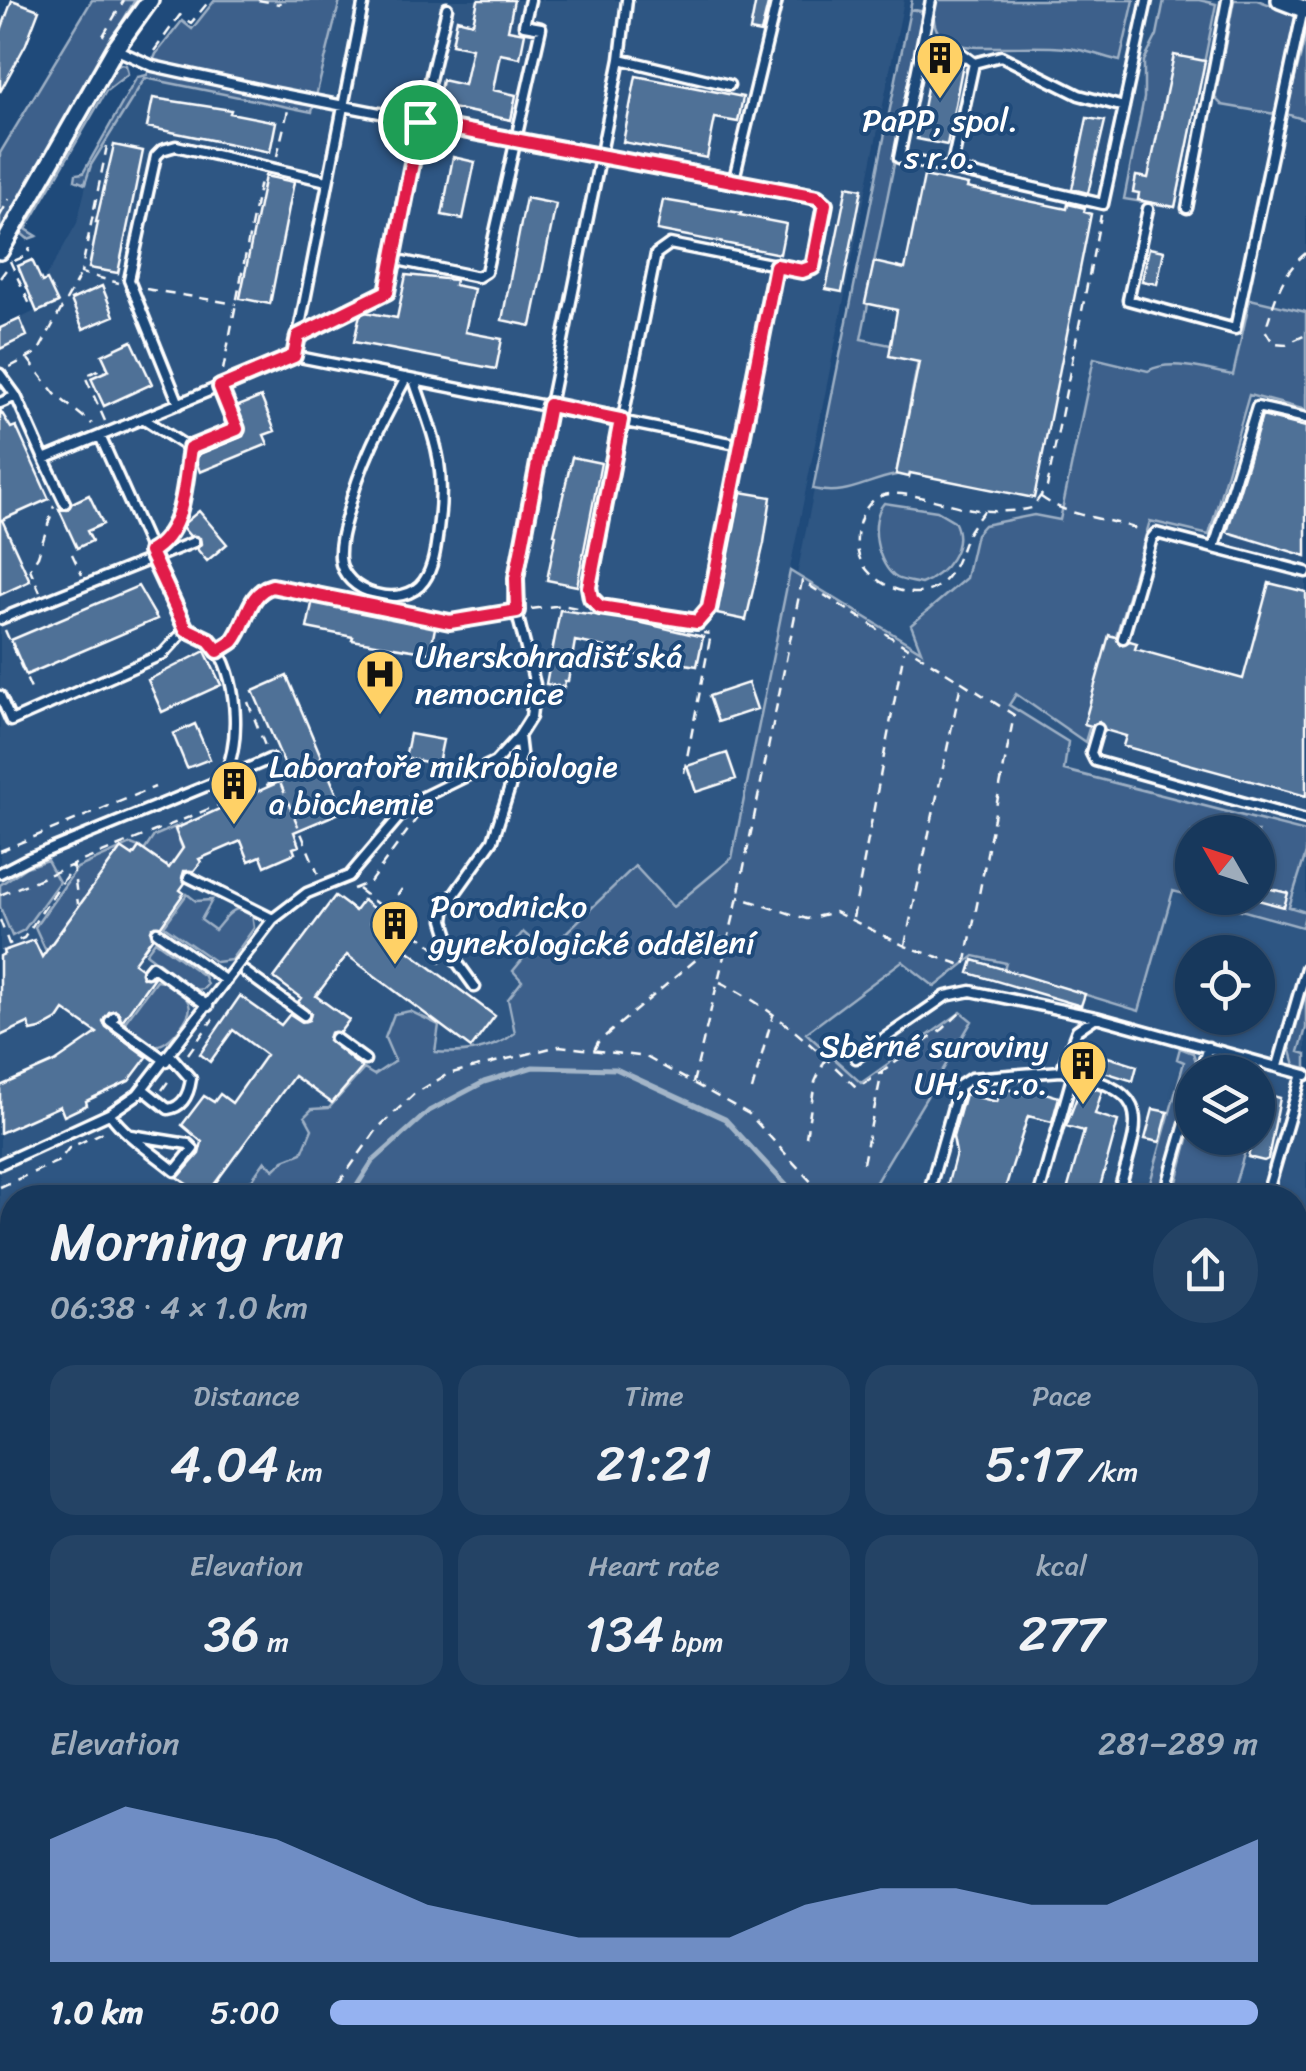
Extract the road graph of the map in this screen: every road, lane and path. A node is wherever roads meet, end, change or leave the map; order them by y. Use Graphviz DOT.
graph roads {
  1 [pos="150,0"];
  2 [pos="210,0"];
  3 [pos="258,0"];
  4 [pos="364,0"];
  5 [pos="530,0"];
  6 [pos="627,0"];
  7 [pos="777,0"];
  8 [pos="931,0"];
  9 [pos="1148,0"];
  10 [pos="1227,0"];
  11 [pos="1280,0"];
  12 [pos="280,2"];
  13 [pos="447,8"];
  14 [pos="1304,9"];
  15 [pos="923,40"];
  16 [pos="115,49"];
  17 [pos="620,60"];
  18 [pos="974,63"];
  19 [pos="146,64"];
  20 [pos="729,85"];
  21 [pos="292,96"];
  22 [pos="342,106"];
  23 [pos="1124,108"];
  24 [pos="420,122"];
  25 [pos="517,142"];
  26 [pos="107,146"];
  27 [pos="600,158"];
  28 [pos="263,165"];
  29 [pos="274,168"];
  30 [pos="950,170"];
  31 [pos="328,180"];
  32 [pos="734,184"];
  33 [pos="1103,204"];
  34 [pos="1187,208"];
  35 [pos="1148,209"];
  36 [pos="30,247"];
  37 [pos="1306,252"];
  38 [pos="6,257"];
  39 [pos="394,259"];
  40 [pos="776,266"];
  41 [pos="81,273"];
  42 [pos="0,278"];
  43 [pos="131,286"];
  44 [pos="236,304"];
  45 [pos="32,309"];
  46 [pos="1306,335"];
  47 [pos="298,336"];
  48 [pos="294,356"];
  49 [pos="27,358"];
  50 [pos="106,366"];
  51 [pos="0,374"];
  52 [pos="410,379"];
  53 [pos="220,387"];
  54 [pos="16,396"];
  55 [pos="0,403"];
  56 [pos="179,404"];
  57 [pos="549,405"];
  58 [pos="144,418"];
  59 [pos="1306,418"];
  60 [pos="621,420"];
  61 [pos="105,434"];
  62 [pos="741,445"];
  63 [pos="190,448"];
  64 [pos="44,458"];
  65 [pos="59,490"];
  66 [pos="1040,496"];
  67 [pos="65,503"];
  68 [pos="984,511"];
  69 [pos="1152,538"];
  70 [pos="194,542"];
  71 [pos="1214,546"];
  72 [pos="72,554"];
  73 [pos="151,555"];
  74 [pos="1306,572"];
  75 [pos="86,585"];
  76 [pos="44,602"];
  77 [pos="581,608"];
  78 [pos="517,611"];
  79 [pos="0,619"];
  80 [pos="186,629"];
  81 [pos="693,631"];
  82 [pos="1123,638"];
  83 [pos="905,648"];
  84 [pos="218,651"];
  85 [pos="962,682"];
  86 [pos="234,690"];
  87 [pos="0,696"];
  88 [pos="40,709"];
  89 [pos="1098,729"];
  90 [pos="519,736"];
  91 [pos="270,759"];
  92 [pos="684,773"];
  93 [pos="220,780"];
  94 [pos="280,780"];
  95 [pos="155,786"];
  96 [pos="422,810"];
  97 [pos="1306,820"];
  98 [pos="0,851"];
  99 [pos="73,866"];
  100 [pos="0,873"];
  101 [pos="189,877"];
  102 [pos="320,878"];
  103 [pos="402,889"];
  104 [pos="0,895"];
  105 [pos="738,897"];
  106 [pos="78,904"];
  107 [pos="386,911"];
  108 [pos="273,919"];
  109 [pos="0,920"];
  110 [pos="853,920"];
  111 [pos="730,931"];
  112 [pos="157,932"];
  113 [pos="905,946"];
  114 [pos="442,963"];
  115 [pos="1306,968"];
  116 [pos="147,972"];
  117 [pos="245,972"];
  118 [pos="226,981"];
  119 [pos="718,981"];
  120 [pos="475,987"];
  121 [pos="208,1006"];
  122 [pos="961,1012"];
  123 [pos="773,1014"];
  124 [pos="304,1015"];
  125 [pos="114,1016"];
  126 [pos="1096,1017"];
  127 [pos="336,1038"];
  128 [pos="1208,1048"];
  129 [pos="594,1050"];
  130 [pos="1206,1055"];
  131 [pos="168,1058"];
  132 [pos="856,1058"];
  133 [pos="826,1059"];
  134 [pos="365,1060"];
  135 [pos="1278,1066"];
  136 [pos="882,1072"];
  137 [pos="1062,1072"];
  138 [pos="1073,1074"];
  139 [pos="1304,1074"];
  140 [pos="693,1083"];
  141 [pos="144,1089"];
  142 [pos="752,1090"];
  143 [pos="110,1114"];
  144 [pos="131,1135"];
  145 [pos="806,1137"];
  146 [pos="1177,1155"];
  147 [pos="0,1164"];
  148 [pos="863,1164"];
  149 [pos="337,1185"];
  150 [pos="814,1185"];
  151 [pos="931,1185"];
  152 [pos="1042,1185"];
  153 [pos="1121,1185"];
  154 [pos="1169,1185"];
  155 [pos="1270,1185"];
  1 -- 16 [label="street"];
  2 -- 19 [label="path"];
  3 -- 12 [label="path"];
  4 -- 22 [label="lane"];
  5 -- 25 [label="lane"];
  6 -- 17 [label="lane"];
  7 -- 32 [label="lane"];
  8 -- 15 [label="lane"];
  9 -- 23 [label="lane"];
  10 -- 34 [label="lane"];
  11 -- 14 [label="street"];
  13 -- 24 [label="lane"];
  14 -- 35 [label="lane"];
  15 -- 18 [label="lane"];
  15 -- 30 [label="lane"];
  16 -- 19 [label="lane"];
  16 -- 38 [label="street"];
  17 -- 20 [label="lane"];
  17 -- 27 [label="lane"];
  18 -- 23 [label="lane"];
  18 -- 30 [label="lane"];
  19 -- 21 [label="lane"];
  21 -- 22 [label="lane"];
  21 -- 29 [label="path"];
  22 -- 24 [label="lane"];
  22 -- 31 [label="lane"];
  23 -- 33 [label="lane"];
  24 -- 25 [label="lane"];
  24 -- 39 [label="lane"];
  25 -- 27 [label="lane"];
  25 -- 39 [label="lane"];
  26 -- 41 [label="path"];
  27 -- 32 [label="lane"];
  27 -- 57 [label="lane"];
  28 -- 29 [label="lane"];
  28 -- 43 [label="lane"];
  28 -- 44 [label="path"];
  29 -- 31 [label="lane"];
  30 -- 33 [label="lane"];
  31 -- 47 [label="lane"];
  32 -- 40 [label="lane"];
  33 -- 66 [label="path"];
  36 -- 38 [label="path"];
  37 -- 46 [label="path"];
  38 -- 42 [label="path"];
  38 -- 45 [label="path"];
  39 -- 47 [label="lane"];
  40 -- 60 [label="lane"];
  40 -- 62 [label="lane"];
  41 -- 43 [label="path"];
  41 -- 49 [label="path"];
  43 -- 44 [label="path"];
  43 -- 56 [label="lane"];
  44 -- 53 [label="path"];
  47 -- 48 [label="lane"];
  48 -- 52 [label="lane"];
  48 -- 53 [label="lane"];
  49 -- 51 [label="path"];
  49 -- 61 [label="path"];
  50 -- 61 [label="path"];
  51 -- 54 [label="lane"];
  52 -- 52 [label="lane"];
  52 -- 57 [label="lane"];
  53 -- 56 [label="lane"];
  53 -- 63 [label="lane"];
  54 -- 55 [label="lane"];
  54 -- 64 [label="lane"];
  56 -- 58 [label="lane"];
  57 -- 60 [label="lane"];
  57 -- 78 [label="lane"];
  58 -- 61 [label="lane"];
  58 -- 63 [label="lane"];
  59 -- 71 [label="lane"];
  60 -- 62 [label="lane"];
  60 -- 62 [label="lane"];
  61 -- 64 [label="lane"];
  61 -- 73 [label="lane"];
  63 -- 73 [label="path"];
  64 -- 65 [label="lane"];
  65 -- 67 [label="lane"];
  65 -- 76 [label="path"];
  66 -- 68 [label="path"];
  66 -- 69 [label="path"];
  68 -- 68 [label="path"];
  69 -- 71 [label="lane"];
  69 -- 82 [label="lane"];
  70 -- 73 [label="lane"];
  71 -- 74 [label="lane"];
  72 -- 75 [label="path"];
  73 -- 75 [label="lane"];
  73 -- 80 [label="lane"];
  75 -- 76 [label="lane"];
  76 -- 79 [label="lane"];
  77 -- 78 [label="path"];
  78 -- 84 [label="path"];
  78 -- 90 [label="lane"];
  79 -- 88 [label="path"];
  80 -- 84 [label="lane"];
  80 -- 88 [label="lane"];
  81 -- 92 [label="path"];
  83 -- 85 [label="path"];
  83 -- 105 [label="path"];
  83 -- 110 [label="path"];
  84 -- 86 [label="lane"];
  85 -- 113 [label="path"];
  85 -- 113 [label="path"];
  86 -- 91 [label="path"];
  86 -- 93 [label="lane"];
  87 -- 88 [label="lane"];
  89 -- 97 [label="lane"];
  90 -- 108 [label="lane"];
  90 -- 120 [label="lane"];
  91 -- 93 [label="lane"];
  91 -- 94 [label="path"];
  93 -- 100 [label="lane"];
  94 -- 99 [label="path"];
  94 -- 102 [label="path"];
  95 -- 98 [label="path"];
  96 -- 107 [label="path"];
  99 -- 104 [label="path"];
  99 -- 106 [label="path"];
  99 -- 109 [label="path"];
  101 -- 108 [label="lane"];
  103 -- 107 [label="path"];
  105 -- 110 [label="path"];
  105 -- 111 [label="path"];
  107 -- 114 [label="path"];
  108 -- 118 [label="lane"];
  110 -- 113 [label="path"];
  111 -- 119 [label="path"];
  111 -- 129 [label="path"];
  112 -- 118 [label="lane"];
  115 -- 135 [label="lane"];
  116 -- 121 [label="lane"];
  117 -- 124 [label="lane"];
  118 -- 121 [label="lane"];
  119 -- 123 [label="path"];
  119 -- 140 [label="path"];
  121 -- 131 [label="lane"];
  122 -- 136 [label="path"];
  123 -- 133 [label="path"];
  123 -- 142 [label="path"];
  125 -- 131 [label="lane"];
  126 -- 128 [label="lane"];
  126 -- 132 [label="lane"];
  126 -- 137 [label="lane"];
  127 -- 134 [label="lane"];
  128 -- 130 [label="lane"];
  128 -- 135 [label="lane"];
  129 -- 140 [label="path"];
  129 -- 149 [label="path"];
  131 -- 141 [label="lane"];
  131 -- 141 [label="lane"];
  133 -- 136 [label="path"];
  133 -- 145 [label="path"];
  135 -- 139 [label="lane"];
  136 -- 148 [label="path"];
  137 -- 138 [label="lane"];
  137 -- 151 [label="lane"];
  138 -- 152 [label="lane"];
  138 -- 153 [label="lane"];
  139 -- 155 [label="lane"];
  140 -- 150 [label="path"];
  141 -- 143 [label="lane"];
  143 -- 144 [label="lane"];
  143 -- 147 [label="lane"];
  144 -- 144 [label="lane"];
  146 -- 154 [label="lane"];
}
